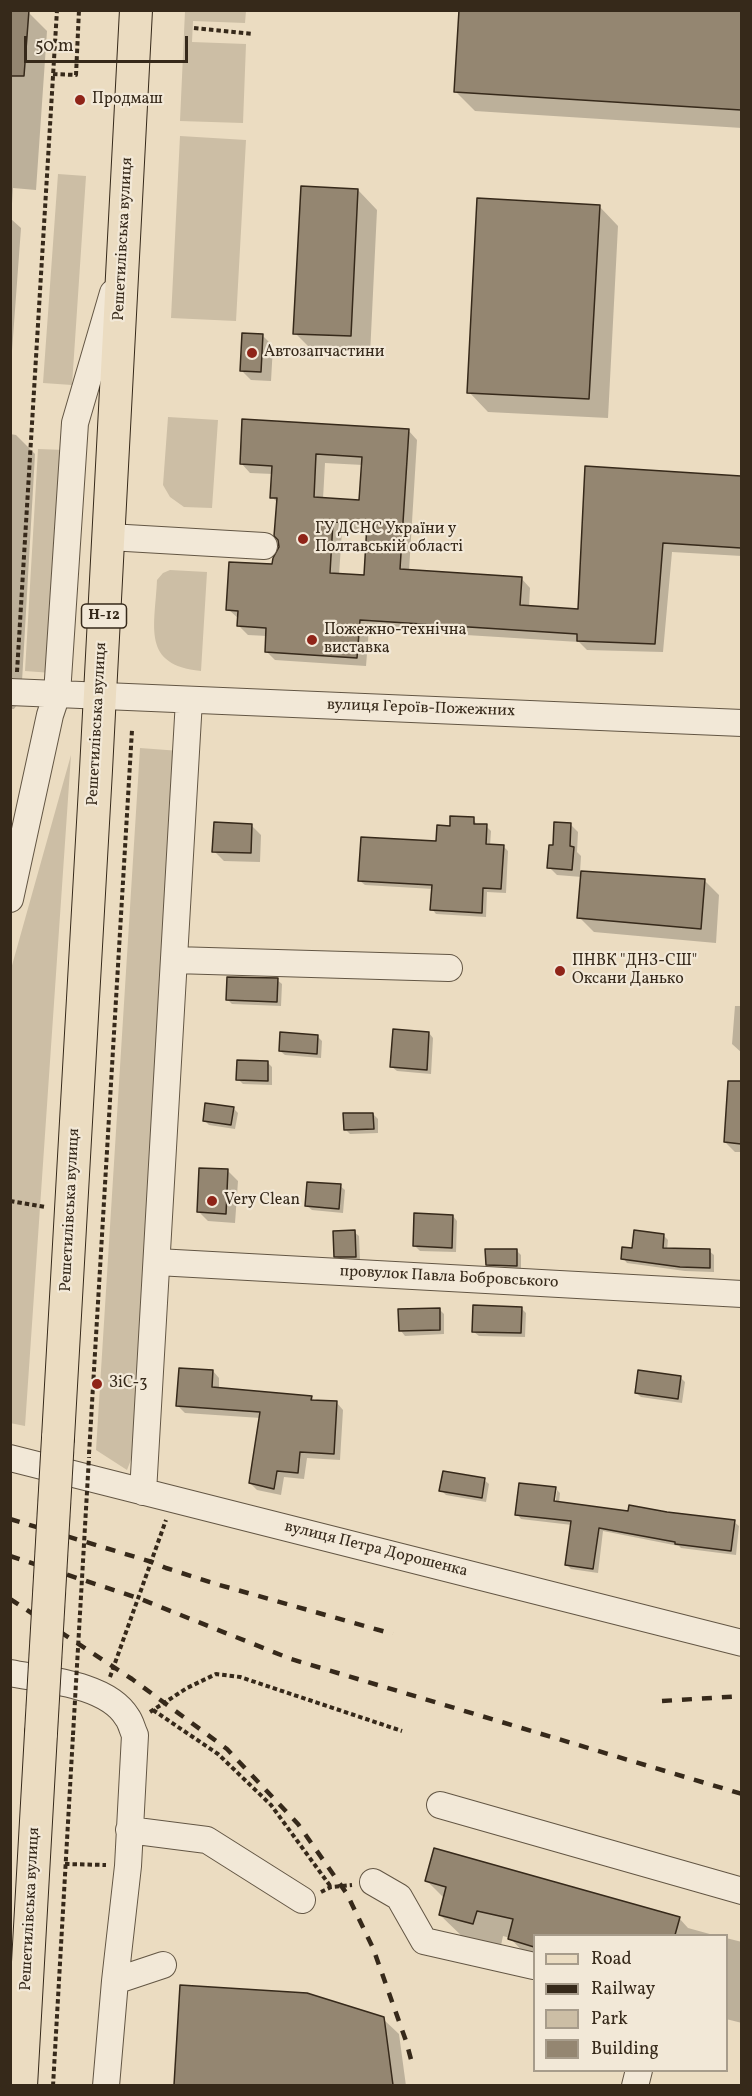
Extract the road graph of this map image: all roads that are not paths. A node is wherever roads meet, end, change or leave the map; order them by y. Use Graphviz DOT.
graph roads {
  1 [pos="136,10"];
  2 [pos="123,257"];
  3 [pos="109,537"];
  4 [pos="264,546"];
  5 [pos="13,692"];
  6 [pos="57,694"];
  7 [pos="100,696"];
  8 [pos="189,699"];
  9 [pos="741,723"];
  10 [pos="10,899"];
  11 [pos="174,960"];
  12 [pos="449,968"];
  13 [pos="157,1262"];
  14 [pos="741,1294"];
  15 [pos="10,1458"];
  16 [pos="143,1492"];
  17 [pos="741,1643"];
  18 [pos="10,1672"];
  19 [pos="440,1805"];
  20 [pos="129,1830"];
  21 [pos="373,1882"];
  22 [pos="741,1891"];
  23 [pos="302,1900"];
  24 [pos="163,1965"];
  25 [pos="533,1966"];
  26 [pos="115,1981"];
  27 [pos="21,2085"];
  28 [pos="106,2085"];
  1 -- 2 [label="main road, Решетилівська вулиця / Н-12"];
  2 -- 3 [label="main road, Решетилівська вулиця / Н-12"];
  2 -- 6 [label="street"];
  3 -- 4 [label="street"];
  3 -- 7 [label="main road, Решетилівська вулиця / Н-12"];
  5 -- 6 [label="street, вулиця Героїв-Пожежних"];
  6 -- 7 [label="street, вулиця Героїв-Пожежних"];
  6 -- 10 [label="street"];
  7 -- 8 [label="street, вулиця Героїв-Пожежних"];
  7 -- 27 [label="main road, Решетилівська вулиця, bridge"];
  8 -- 9 [label="street, вулиця Героїв-Пожежних"];
  8 -- 11 [label="street"];
  11 -- 12 [label="street"];
  11 -- 13 [label="street"];
  13 -- 14 [label="street, провулок Павла Бобровського"];
  13 -- 16 [label="street"];
  15 -- 16 [label="street, вулиця Петра Дорошенка"];
  16 -- 17 [label="street, вулиця Петра Дорошенка"];
  18 -- 20 [label="street"];
  19 -- 22 [label="street"];
  20 -- 23 [label="street"];
  20 -- 26 [label="street"];
  21 -- 25 [label="street"];
  24 -- 26 [label="street"];
  26 -- 28 [label="street"];
}
